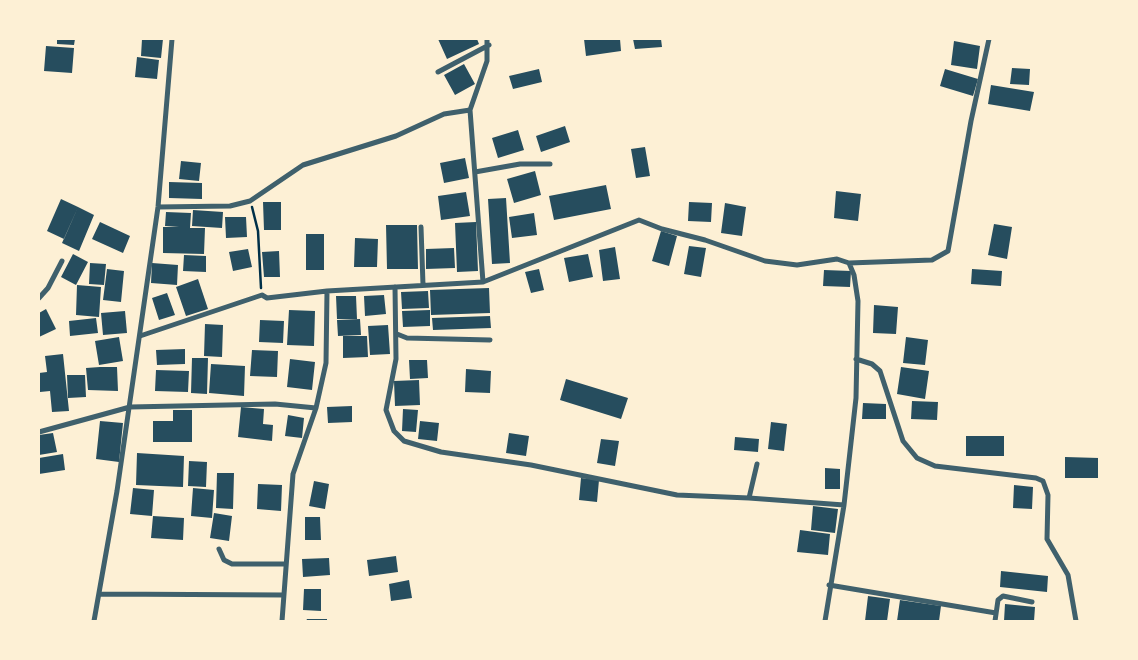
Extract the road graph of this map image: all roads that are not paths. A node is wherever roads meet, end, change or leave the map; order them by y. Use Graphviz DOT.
graph roads {
  1 [pos="172,39"];
  2 [pos="487,39"];
  3 [pos="989,39"];
  4 [pos="489,45"];
  5 [pos="438,72"];
  6 [pos="470,110"];
  7 [pos="550,164"];
  8 [pos="475,172"];
  9 [pos="158,207"];
  10 [pos="421,228"];
  11 [pos="62,262"];
  12 [pos="849,263"];
  13 [pos="483,282"];
  14 [pos="423,285"];
  15 [pos="395,287"];
  16 [pos="327,291"];
  17 [pos="39,298"];
  18 [pos="397,334"];
  19 [pos="140,336"];
  20 [pos="490,340"];
  21 [pos="856,359"];
  22 [pos="130,407"];
  23 [pos="316,408"];
  24 [pos="39,432"];
  25 [pos="757,464"];
  26 [pos="749,498"];
  27 [pos="844,506"];
  28 [pos="219,549"];
  29 [pos="286,564"];
  30 [pos="829,585"];
  31 [pos="99,594"];
  32 [pos="284,595"];
  33 [pos="1032,602"];
  34 [pos="996,613"];
  35 [pos="94,621"];
  36 [pos="282,621"];
  37 [pos="825,621"];
  38 [pos="995,621"];
  39 [pos="1076,621"];
  1 -- 9 [label="street"];
  2 -- 4 [label="street"];
  3 -- 12 [label="street"];
  4 -- 5 [label="street"];
  4 -- 6 [label="street"];
  6 -- 8 [label="street"];
  6 -- 9 [label="street"];
  7 -- 8 [label="street"];
  8 -- 13 [label="street"];
  9 -- 19 [label="street"];
  10 -- 14 [label="street"];
  11 -- 17 [label="street"];
  12 -- 13 [label="street"];
  12 -- 21 [label="street"];
  13 -- 14 [label="street"];
  14 -- 15 [label="street"];
  15 -- 16 [label="street"];
  15 -- 18 [label="street"];
  16 -- 19 [label="street"];
  16 -- 23 [label="street"];
  18 -- 20 [label="street"];
  18 -- 26 [label="street"];
  19 -- 22 [label="street"];
  21 -- 27 [label="street"];
  21 -- 39 [label="street"];
  22 -- 23 [label="street"];
  22 -- 24 [label="street"];
  22 -- 31 [label="street"];
  23 -- 29 [label="street"];
  25 -- 26 [label="street"];
  26 -- 27 [label="street"];
  27 -- 30 [label="street"];
  28 -- 29 [label="street"];
  29 -- 32 [label="street"];
  30 -- 34 [label="street"];
  30 -- 37 [label="street"];
  31 -- 32 [label="street"];
  31 -- 35 [label="street"];
  32 -- 36 [label="street"];
  33 -- 34 [label="street"];
  34 -- 38 [label="street"];
}
